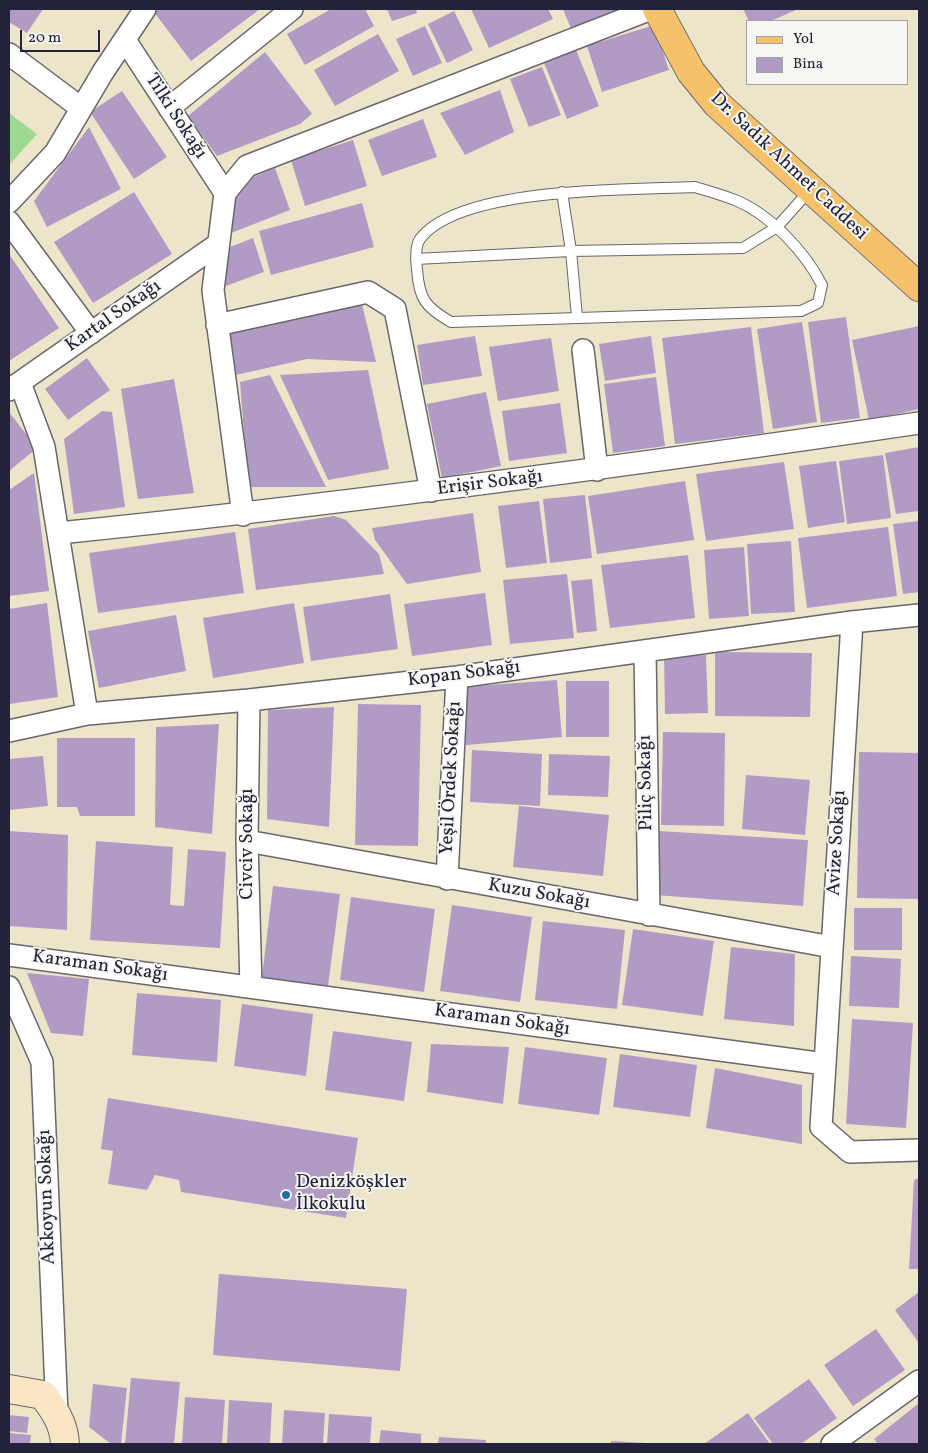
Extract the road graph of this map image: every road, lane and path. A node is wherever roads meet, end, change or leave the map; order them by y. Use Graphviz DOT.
graph roads {
  1 [pos="145,9"];
  2 [pos="292,9"];
  3 [pos="651,9"];
  4 [pos="656,9"];
  5 [pos="125,40"];
  6 [pos="9,54"];
  7 [pos="81,108"];
  8 [pos="169,108"];
  9 [pos="811,190"];
  10 [pos="562,192"];
  11 [pos="225,193"];
  12 [pos="9,202"];
  13 [pos="9,222"];
  14 [pos="777,227"];
  15 [pos="218,244"];
  16 [pos="570,251"];
  17 [pos="416,260"];
  18 [pos="919,287"];
  19 [pos="577,317"];
  20 [pos="217,324"];
  21 [pos="90,333"];
  22 [pos="583,350"];
  23 [pos="14,387"];
  24 [pos="919,423"];
  25 [pos="597,470"];
  26 [pos="431,491"];
  27 [pos="243,515"];
  28 [pos="59,533"];
  29 [pos="919,615"];
  30 [pos="852,622"];
  31 [pos="645,651"];
  32 [pos="457,677"];
  33 [pos="249,700"];
  34 [pos="87,714"];
  35 [pos="9,731"];
  36 [pos="247,841"];
  37 [pos="447,879"];
  38 [pos="649,915"];
  39 [pos="832,947"];
  40 [pos="9,955"];
  41 [pos="9,987"];
  42 [pos="251,987"];
  43 [pos="825,1064"];
  44 [pos="919,1150"];
  45 [pos="919,1382"];
  46 [pos="9,1389"];
  47 [pos="57,1414"];
  48 [pos="66,1444"];
  49 [pos="832,1444"];
  1 -- 5 [label="street"];
  2 -- 8 [label="street"];
  3 -- 11 [label="street"];
  4 -- 9 [label="main road, Dr. Sadık Ahmet Caddesi"];
  5 -- 7 [label="street"];
  5 -- 8 [label="street, Tilki Sokağı"];
  6 -- 7 [label="street"];
  7 -- 12 [label="street"];
  8 -- 11 [label="street, Tilki Sokağı"];
  9 -- 14 [label="lane"];
  9 -- 18 [label="main road, Dr. Sadık Ahmet Caddesi"];
  10 -- 14 [label="lane"];
  10 -- 16 [label="lane"];
  10 -- 17 [label="lane"];
  11 -- 15 [label="street"];
  13 -- 21 [label="street"];
  14 -- 16 [label="lane"];
  14 -- 19 [label="lane"];
  15 -- 20 [label="street"];
  15 -- 21 [label="street, Kartal Sokağı"];
  16 -- 17 [label="lane"];
  16 -- 19 [label="lane"];
  17 -- 19 [label="lane"];
  20 -- 26 [label="street"];
  20 -- 27 [label="street"];
  21 -- 23 [label="street, Kartal Sokağı"];
  22 -- 25 [label="street"];
  23 -- 28 [label="street"];
  24 -- 25 [label="street, Erişir Sokağı"];
  25 -- 26 [label="street, Erişir Sokağı"];
  26 -- 27 [label="street, Erişir Sokağı"];
  27 -- 28 [label="street, Erişir Sokağı"];
  28 -- 34 [label="street"];
  29 -- 30 [label="street, Kopan Sokağı"];
  30 -- 31 [label="street, Kopan Sokağı"];
  30 -- 39 [label="street, Avize Sokağı"];
  31 -- 32 [label="street, Kopan Sokağı"];
  31 -- 38 [label="street, Piliç Sokağı"];
  32 -- 33 [label="street, Kopan Sokağı"];
  32 -- 37 [label="street, Yeşil Ördek Sokağı"];
  33 -- 34 [label="street, Kopan Sokağı"];
  33 -- 36 [label="street, Civciv Sokağı"];
  34 -- 35 [label="street, Kopan Sokağı"];
  36 -- 37 [label="street, Kuzu Sokağı"];
  36 -- 42 [label="street, Civciv Sokağı"];
  37 -- 38 [label="street, Kuzu Sokağı"];
  38 -- 39 [label="street, Kuzu Sokağı"];
  39 -- 43 [label="street, Avize Sokağı"];
  40 -- 42 [label="street, Karaman Sokağı"];
  41 -- 47 [label="street, Akkoyun Sokağı"];
  42 -- 43 [label="street, Karaman Sokağı"];
  43 -- 44 [label="street"];
  45 -- 49 [label="street"];
  46 -- 47 [label="street"];
  47 -- 48 [label="street"];
}
